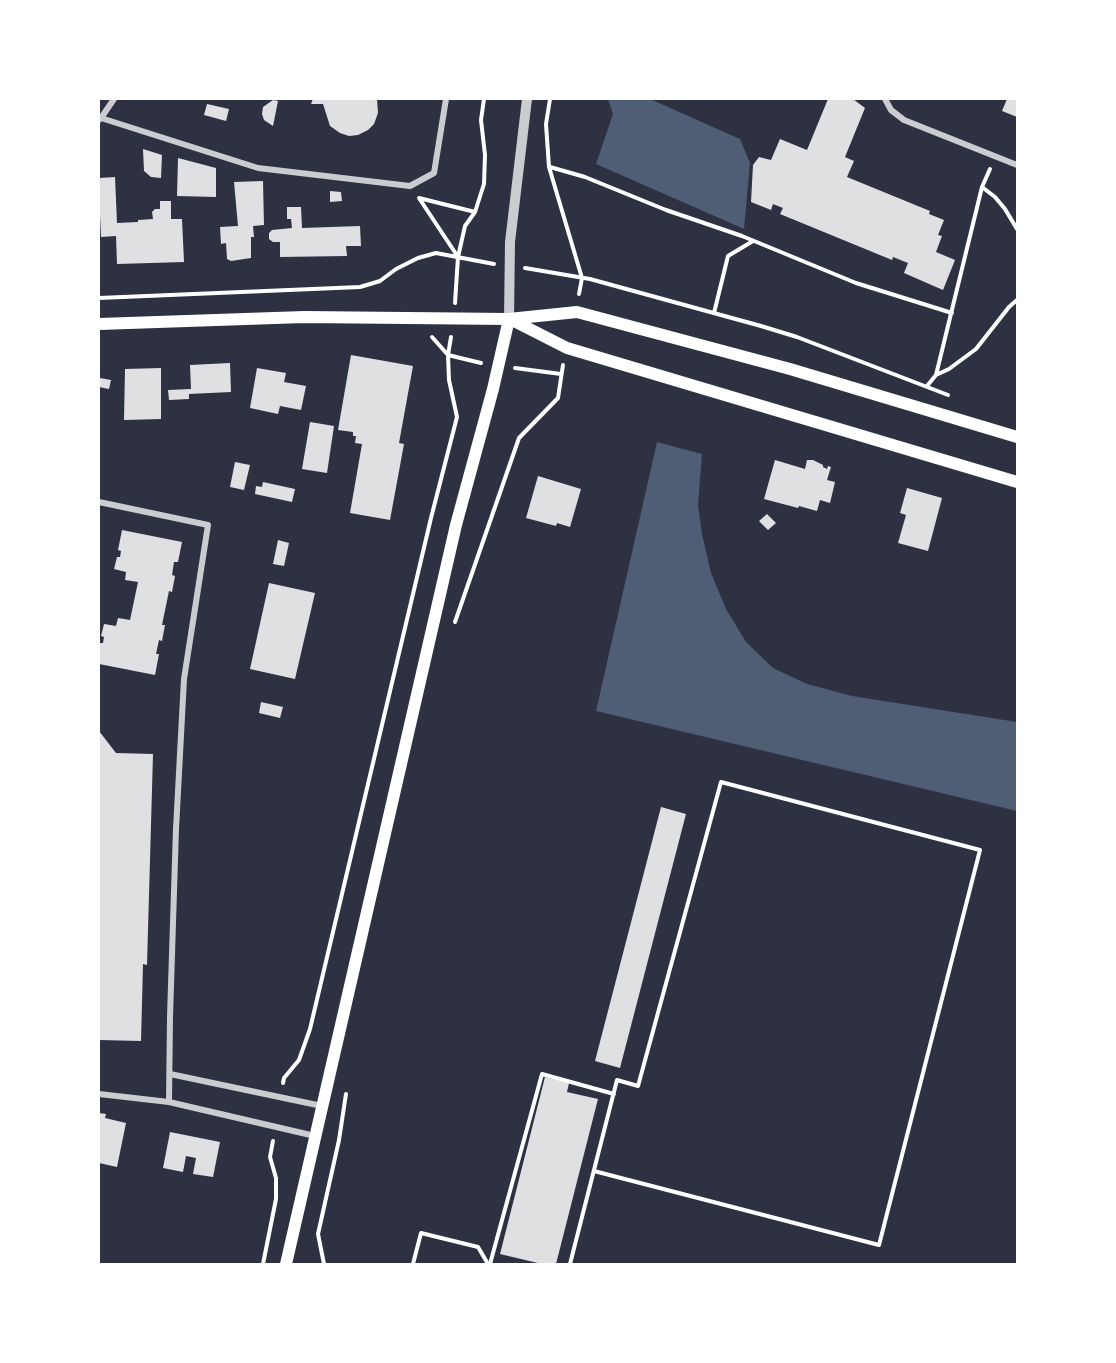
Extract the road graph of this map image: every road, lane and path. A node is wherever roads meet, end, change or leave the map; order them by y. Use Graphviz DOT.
graph roads {
  1 [pos="114,99"];
  2 [pos="446,99"];
  3 [pos="484,99"];
  4 [pos="527,99"];
  5 [pos="550,99"];
  6 [pos="885,99"];
  7 [pos="100,119"];
  8 [pos="995,156"];
  9 [pos="1017,165"];
  10 [pos="549,167"];
  11 [pos="410,186"];
  12 [pos="982,188"];
  13 [pos="419,198"];
  14 [pos="475,212"];
  15 [pos="1017,230"];
  16 [pos="753,241"];
  17 [pos="458,257"];
  18 [pos="99,298"];
  19 [pos="1017,300"];
  20 [pos="714,313"];
  21 [pos="952,313"];
  22 [pos="454,318"];
  23 [pos="509,319"];
  24 [pos="99,324"];
  25 [pos="561,374"];
  26 [pos="936,375"];
  27 [pos="1017,437"];
  28 [pos="1017,482"];
  29 [pos="99,502"];
  30 [pos="454,625"];
  31 [pos="170,1074"];
  32 [pos="347,1091"];
  33 [pos="99,1094"];
  34 [pos="614,1094"];
  35 [pos="282,1096"];
  36 [pos="170,1102"];
  37 [pos="322,1106"];
  38 [pos="276,1126"];
  39 [pos="315,1136"];
  40 [pos="594,1171"];
  41 [pos="263,1264"];
  42 [pos="286,1264"];
  43 [pos="324,1264"];
  44 [pos="413,1264"];
  45 [pos="489,1264"];
  46 [pos="570,1264"];
  1 -- 7 [label="street"];
  2 -- 11 [label="street"];
  3 -- 14 [label="path"];
  4 -- 23 [label="street"];
  5 -- 10 [label="path"];
  6 -- 8 [label="street"];
  7 -- 11 [label="street"];
  8 -- 9 [label="street"];
  8 -- 12 [label="path"];
  10 -- 16 [label="path"];
  10 -- 20 [label="path"];
  11 -- 13 [label="path"];
  12 -- 15 [label="path"];
  12 -- 21 [label="path"];
  13 -- 14 [label="path"];
  13 -- 17 [label="path"];
  14 -- 17 [label="path"];
  16 -- 20 [label="path"];
  16 -- 21 [label="path"];
  17 -- 18 [label="path"];
  17 -- 22 [label="path"];
  19 -- 26 [label="path"];
  20 -- 26 [label="path"];
  21 -- 26 [label="path"];
  22 -- 23 [label="main road"];
  22 -- 24 [label="main road"];
  22 -- 35 [label="path"];
  23 -- 27 [label="main road"];
  23 -- 28 [label="main road"];
  23 -- 37 [label="main road"];
  25 -- 30 [label="path"];
  29 -- 31 [label="street"];
  31 -- 35 [label="street"];
  31 -- 36 [label="street"];
  32 -- 43 [label="path"];
  33 -- 36 [label="street"];
  34 -- 40 [label="path"];
  34 -- 45 [label="path"];
  34 -- 46 [label="path"];
  35 -- 37 [label="street"];
  36 -- 38 [label="street"];
  37 -- 39 [label="main road"];
  38 -- 39 [label="street"];
  38 -- 41 [label="path"];
  39 -- 42 [label="main road"];
  44 -- 45 [label="path"];
}
